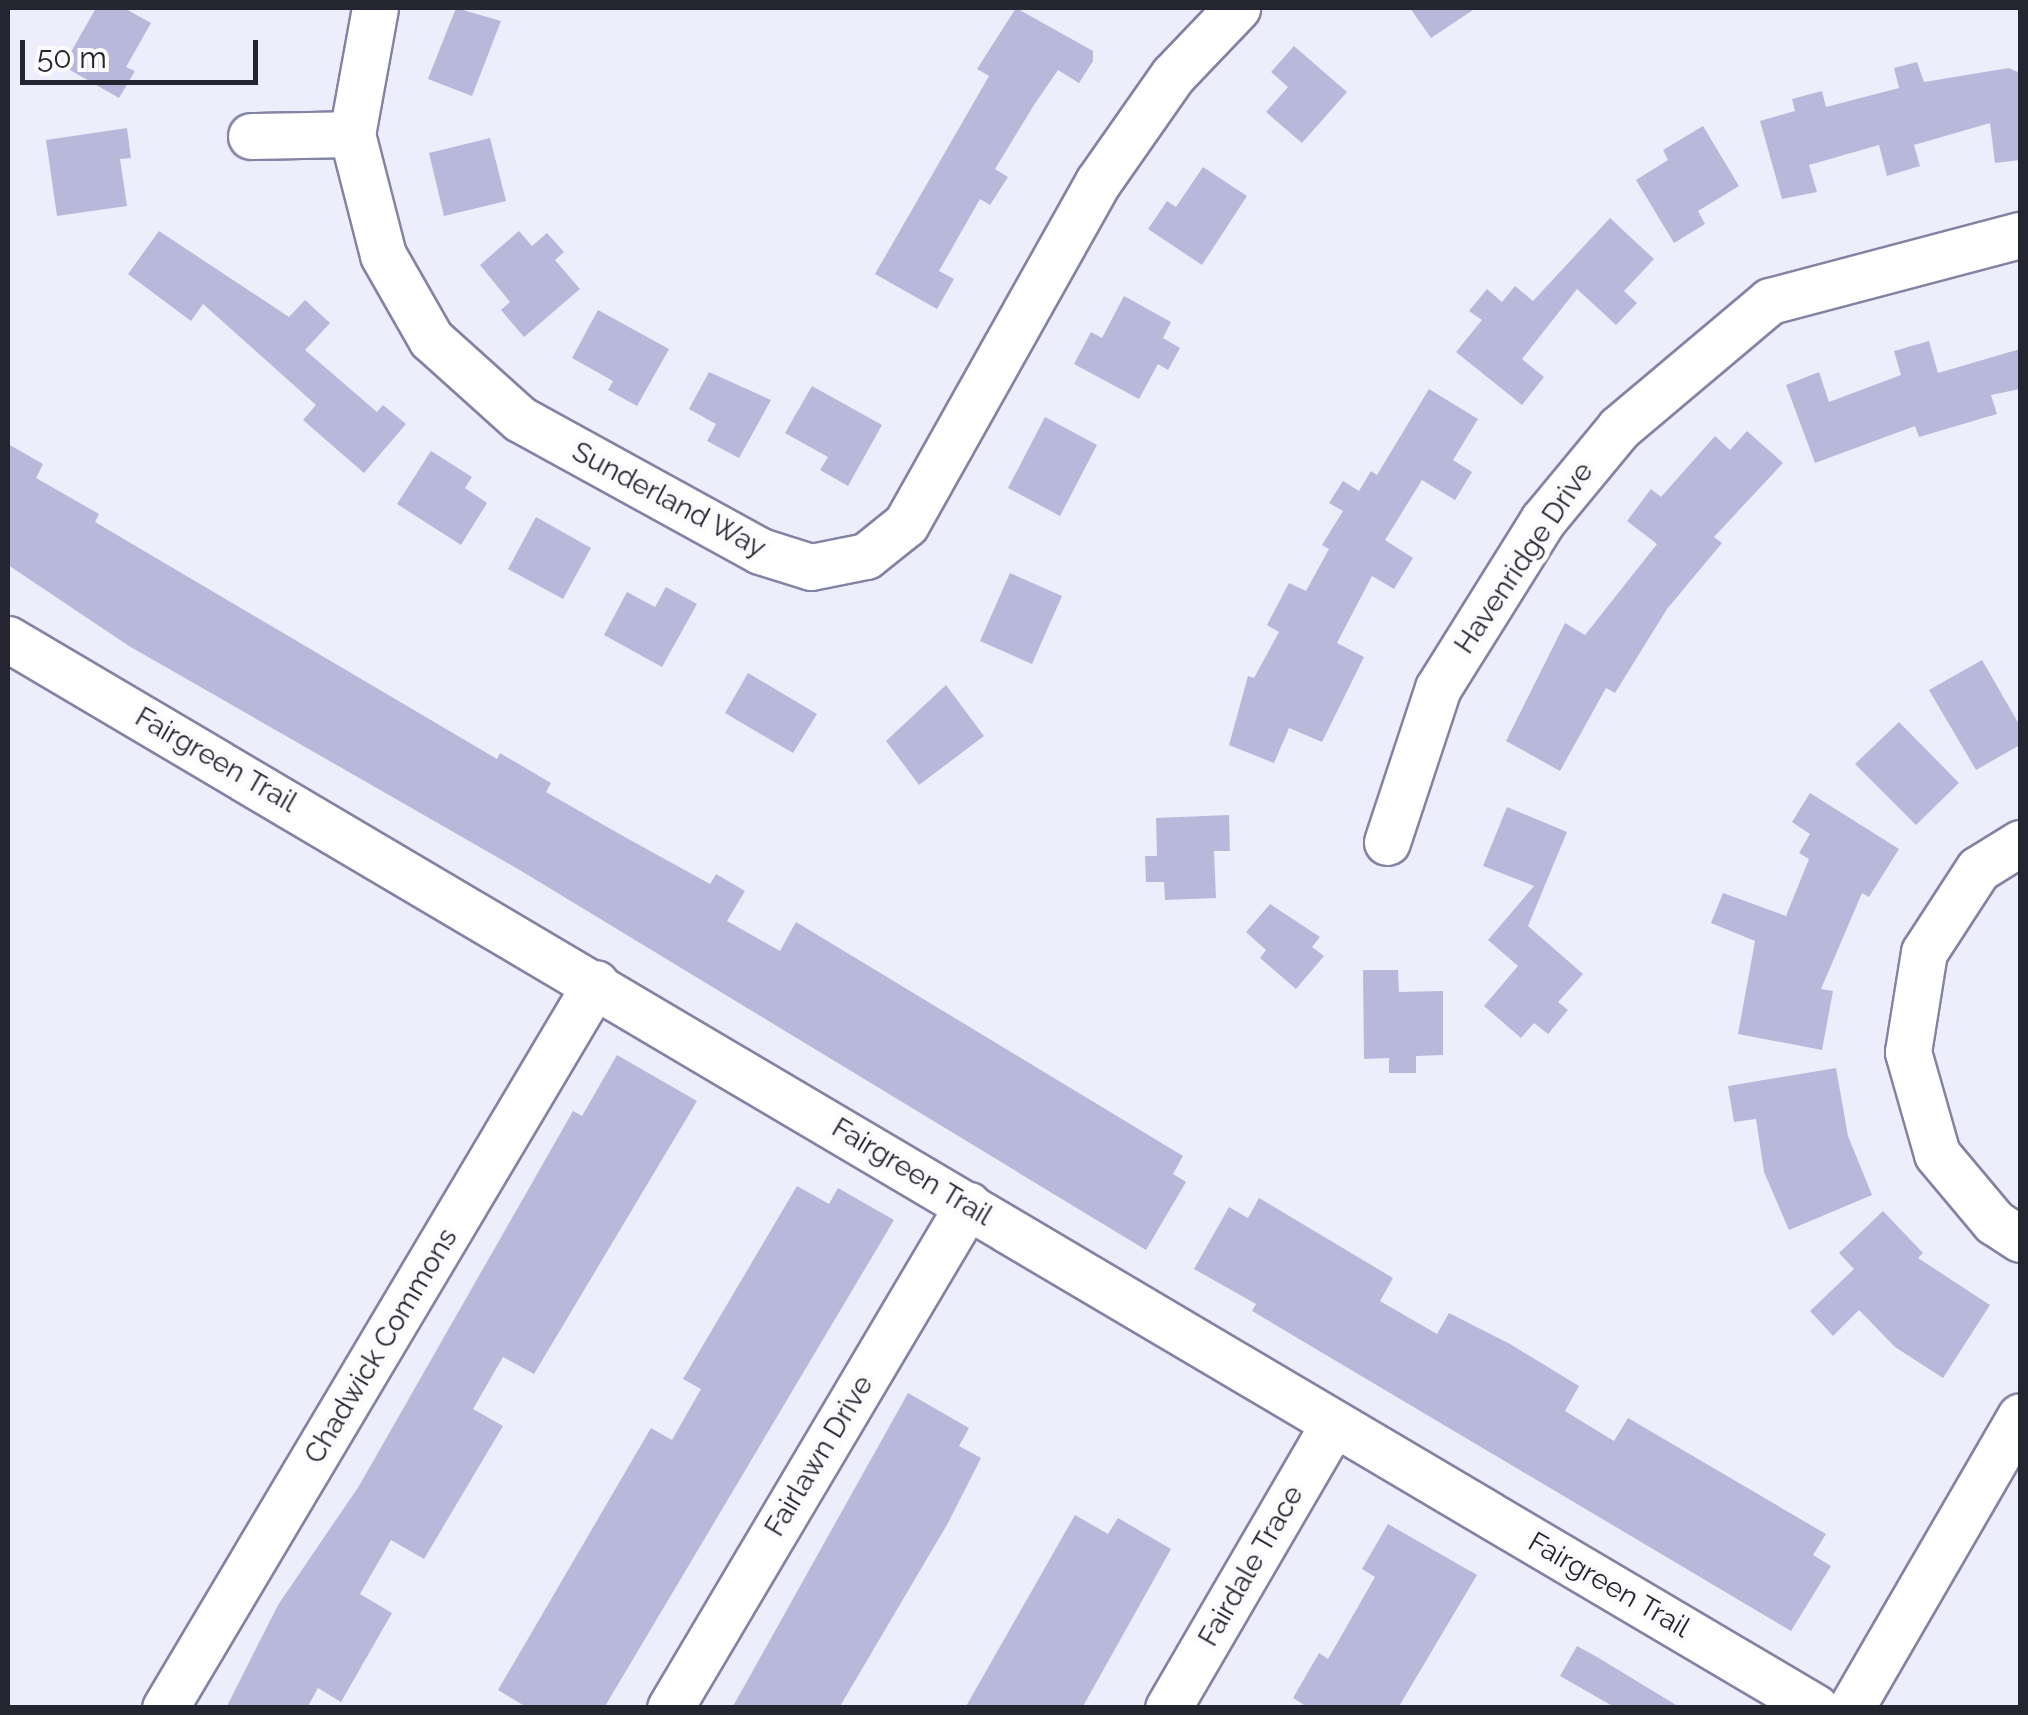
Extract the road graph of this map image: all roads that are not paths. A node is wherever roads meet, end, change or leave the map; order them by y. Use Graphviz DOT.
graph roads {
  1 [pos="374,8"];
  2 [pos="1236,8"];
  3 [pos="352,134"];
  4 [pos="251,136"];
  5 [pos="2020,235"];
  6 [pos="8,639"];
  7 [pos="1386,842"];
  8 [pos="2020,843"];
  9 [pos="596,983"];
  10 [pos="968,1206"];
  11 [pos="2020,1239"];
  12 [pos="2020,1416"];
  13 [pos="1332,1424"];
  14 [pos="165,1708"];
  15 [pos="670,1708"];
  16 [pos="1168,1708"];
  17 [pos="1816,1708"];
  18 [pos="1851,1708"];
  1 -- 3 [label="street, Sunderland Way"];
  2 -- 3 [label="street, Sunderland Way"];
  3 -- 4 [label="street"];
  5 -- 7 [label="street, Havenridge Drive"];
  6 -- 9 [label="street, Fairgreen Trail"];
  8 -- 11 [label="street"];
  9 -- 10 [label="street, Fairgreen Trail"];
  9 -- 14 [label="street, Chadwick Commons"];
  10 -- 13 [label="street, Fairgreen Trail"];
  10 -- 15 [label="street, Fairlawn Drive"];
  12 -- 18 [label="street"];
  13 -- 16 [label="street, Fairdale Trace"];
  13 -- 17 [label="street, Fairgreen Trail"];
}
